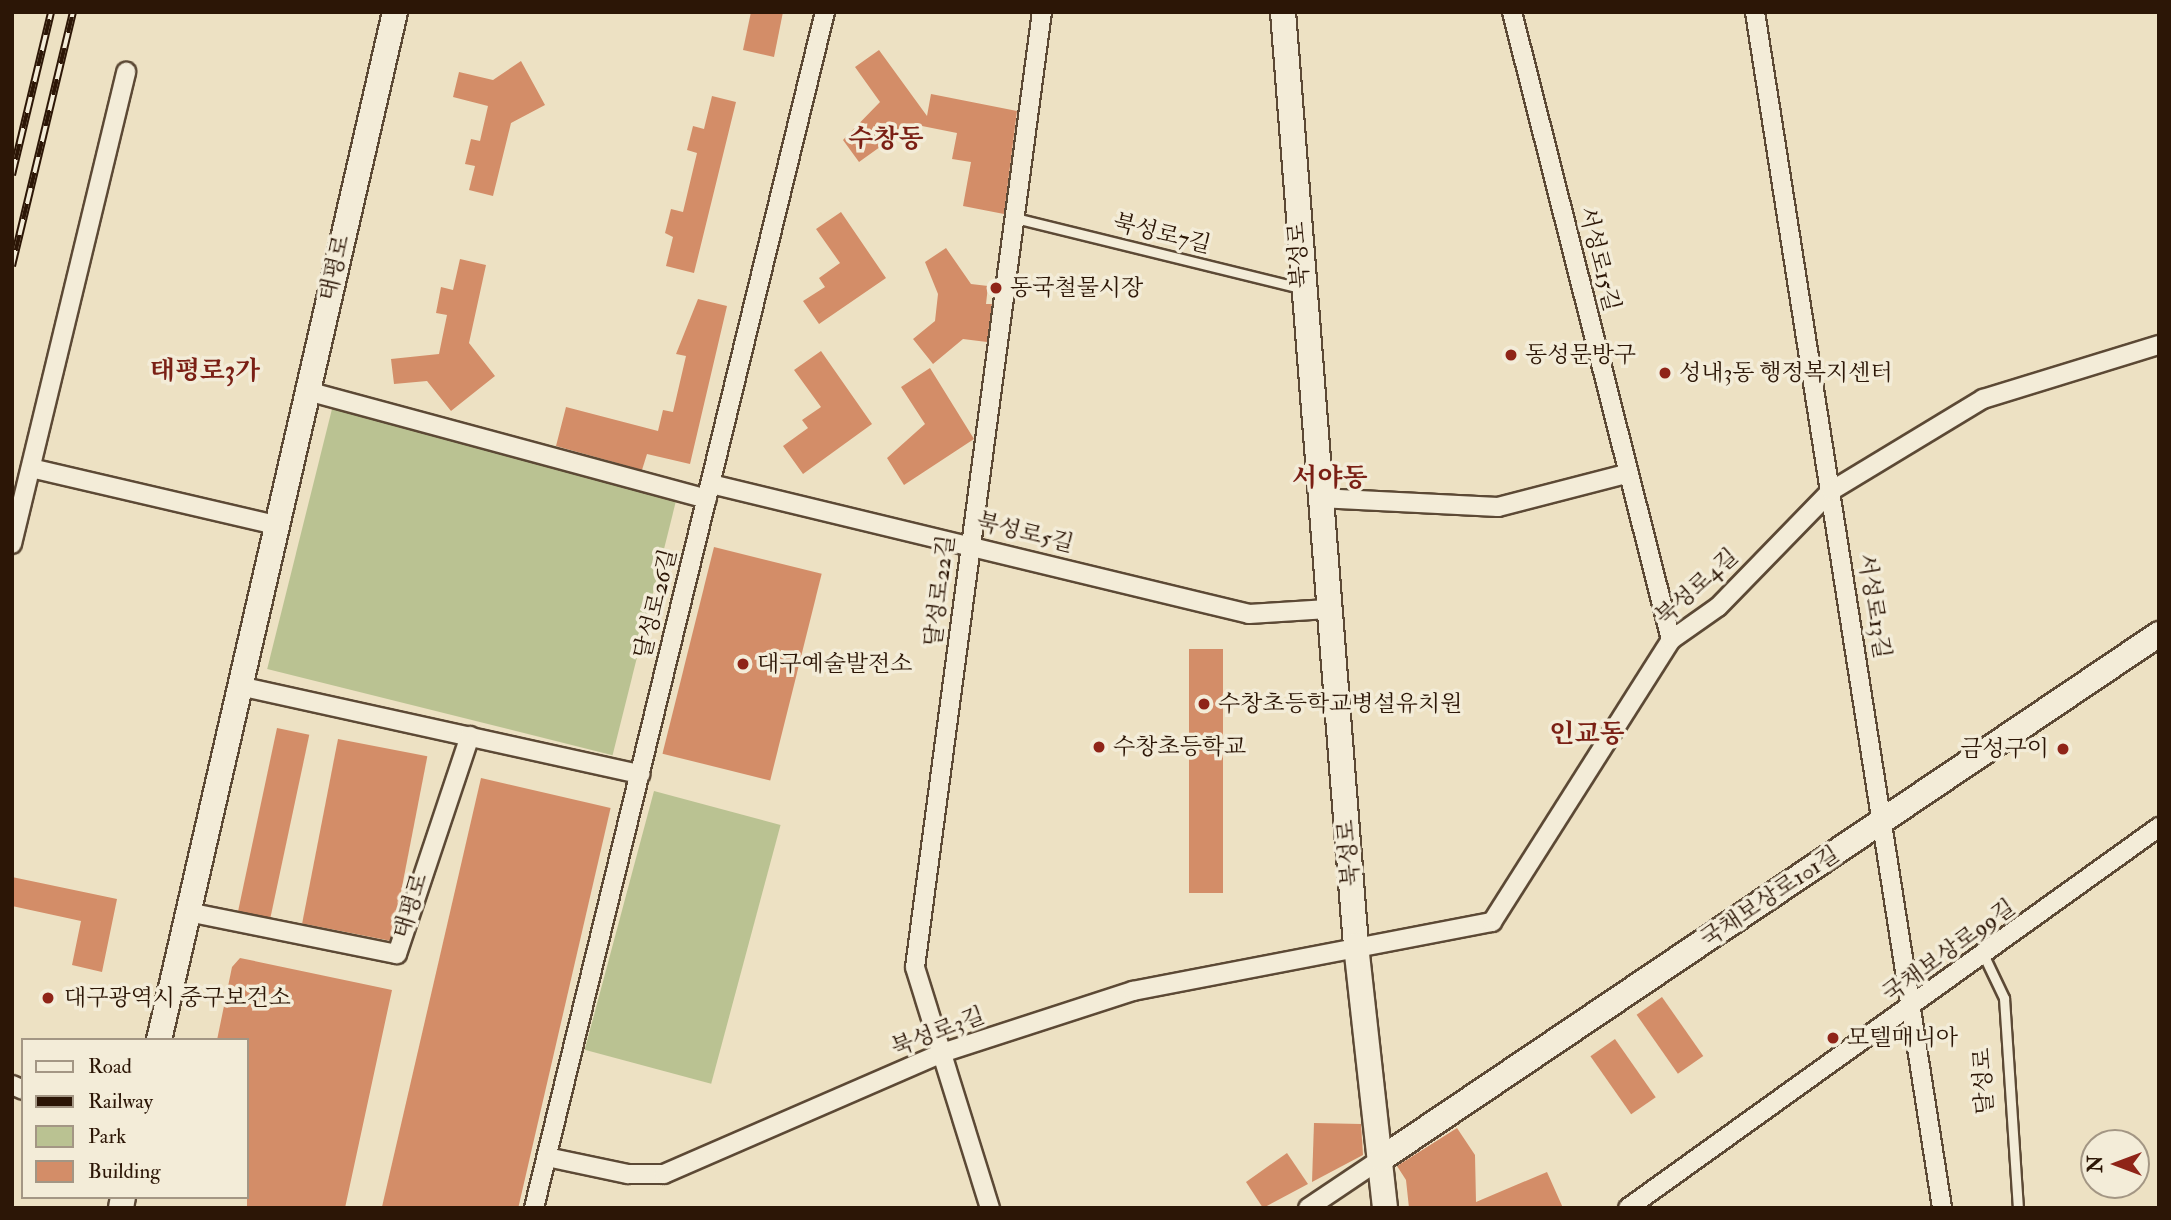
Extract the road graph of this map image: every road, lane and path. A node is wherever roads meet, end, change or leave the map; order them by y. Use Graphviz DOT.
graph roads {
  1 [pos="395,12"];
  2 [pos="825,12"];
  3 [pos="1042,12"];
  4 [pos="1283,12"];
  5 [pos="1511,12"];
  6 [pos="1755,12"];
  7 [pos="125,72"];
  8 [pos="1013,218"];
  9 [pos="1301,288"];
  10 [pos="2159,345"];
  11 [pos="307,391"];
  12 [pos="31,468"];
  13 [pos="1629,473"];
  14 [pos="709,491"];
  15 [pos="1831,491"];
  16 [pos="1319,498"];
  17 [pos="275,525"];
  18 [pos="12,544"];
  19 [pos="970,545"];
  20 [pos="1328,609"];
  21 [pos="2159,634"];
  22 [pos="1671,640"];
  23 [pos="239,686"];
  24 [pos="470,736"];
  25 [pos="640,774"];
  26 [pos="1883,821"];
  27 [pos="2159,827"];
  28 [pos="188,912"];
  29 [pos="1356,944"];
  30 [pos="1984,956"];
  31 [pos="1912,1009"];
  32 [pos="159,1038"];
  33 [pos="942,1053"];
  34 [pos="547,1157"];
  35 [pos="1381,1159"];
  36 [pos="534,1208"];
  37 [pos="990,1208"];
  38 [pos="1308,1208"];
  39 [pos="1385,1208"];
  40 [pos="1628,1208"];
  41 [pos="1942,1208"];
  42 [pos="2018,1208"];
  1 -- 11 [label="street, 태평로"];
  2 -- 14 [label="street, 달성로26길"];
  3 -- 8 [label="street, 달성로22길"];
  4 -- 9 [label="street, 북성로"];
  5 -- 13 [label="street, 서성로15길"];
  6 -- 15 [label="street, 서성로13길"];
  7 -- 12 [label="street"];
  8 -- 9 [label="lane, 북성로7길"];
  8 -- 19 [label="street, 달성로22길"];
  9 -- 16 [label="street, 북성로"];
  10 -- 15 [label="street, 북성로4길"];
  11 -- 14 [label="street, 북성로5길"];
  11 -- 17 [label="street, 태평로"];
  12 -- 17 [label="street"];
  12 -- 18 [label="street"];
  13 -- 16 [label="street"];
  13 -- 22 [label="street, 서성로15길"];
  14 -- 19 [label="street, 북성로5길"];
  14 -- 25 [label="street, 달성로26길"];
  15 -- 22 [label="street, 북성로4길"];
  15 -- 26 [label="street, 서성로13길"];
  16 -- 20 [label="street, 북성로"];
  17 -- 23 [label="street, 태평로"];
  19 -- 20 [label="street, 북성로5길"];
  19 -- 33 [label="street, 달성로22길"];
  20 -- 29 [label="street, 북성로"];
  21 -- 26 [label="street, 국채보상로101길"];
  22 -- 29 [label="street, 북성로4길"];
  23 -- 24 [label="street"];
  23 -- 28 [label="street, 태평로"];
  24 -- 25 [label="street"];
  24 -- 28 [label="street, 태평로"];
  25 -- 34 [label="street, 달성로26길"];
  26 -- 31 [label="street, 서성로13길"];
  26 -- 35 [label="street, 국채보상로101길"];
  27 -- 30 [label="street, 국채보상로99길"];
  28 -- 32 [label="street, 태평로"];
  29 -- 33 [label="street, 북성로3길"];
  29 -- 35 [label="street, 북성로"];
  30 -- 31 [label="street, 국채보상로99길"];
  30 -- 42 [label="lane, 달성로"];
  31 -- 40 [label="street, 국채보상로99길"];
  31 -- 41 [label="street, 서성로13길"];
  33 -- 34 [label="street, 북성로3길"];
  33 -- 37 [label="street, 달성로22길"];
  34 -- 36 [label="street, 달성로26길"];
  35 -- 38 [label="street"];
  35 -- 39 [label="street, 북성로"];
}
